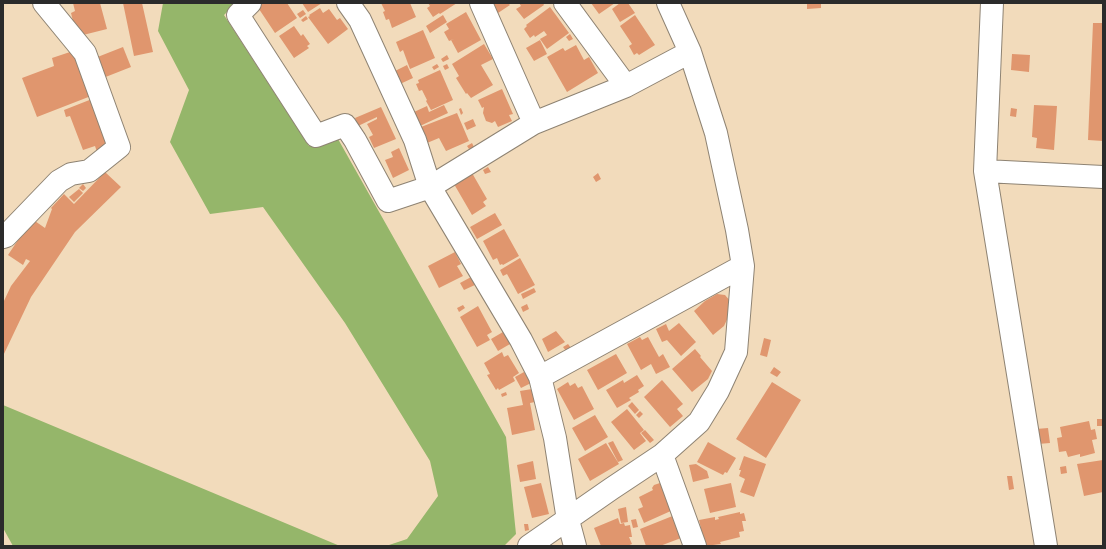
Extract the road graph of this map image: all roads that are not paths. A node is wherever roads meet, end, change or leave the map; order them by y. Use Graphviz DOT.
graph roads {
  1 [pos="44,3"];
  2 [pos="250,3"];
  3 [pos="348,3"];
  4 [pos="481,3"];
  5 [pos="565,3"];
  6 [pos="668,3"];
  7 [pos="992,3"];
  8 [pos="690,52"];
  9 [pos="626,86"];
  10 [pos="534,122"];
  11 [pos="985,171"];
  12 [pos="1103,177"];
  13 [pos="430,187"];
  14 [pos="3,237"];
  15 [pos="743,266"];
  16 [pos="540,377"];
  17 [pos="662,456"];
  18 [pos="568,520"];
  19 [pos="529,546"];
  20 [pos="575,546"];
  21 [pos="695,546"];
  22 [pos="1046,546"];
  1 -- 14 [label="street"];
  2 -- 13 [label="street"];
  3 -- 13 [label="street"];
  4 -- 10 [label="street"];
  5 -- 9 [label="street"];
  6 -- 8 [label="street"];
  7 -- 11 [label="street"];
  8 -- 9 [label="street"];
  8 -- 15 [label="street"];
  9 -- 10 [label="street"];
  10 -- 13 [label="street"];
  11 -- 12 [label="street"];
  11 -- 22 [label="street"];
  13 -- 16 [label="street"];
  15 -- 16 [label="street"];
  15 -- 17 [label="street"];
  16 -- 18 [label="street"];
  17 -- 18 [label="street"];
  17 -- 21 [label="street"];
  18 -- 19 [label="street"];
  18 -- 20 [label="street"];
}
